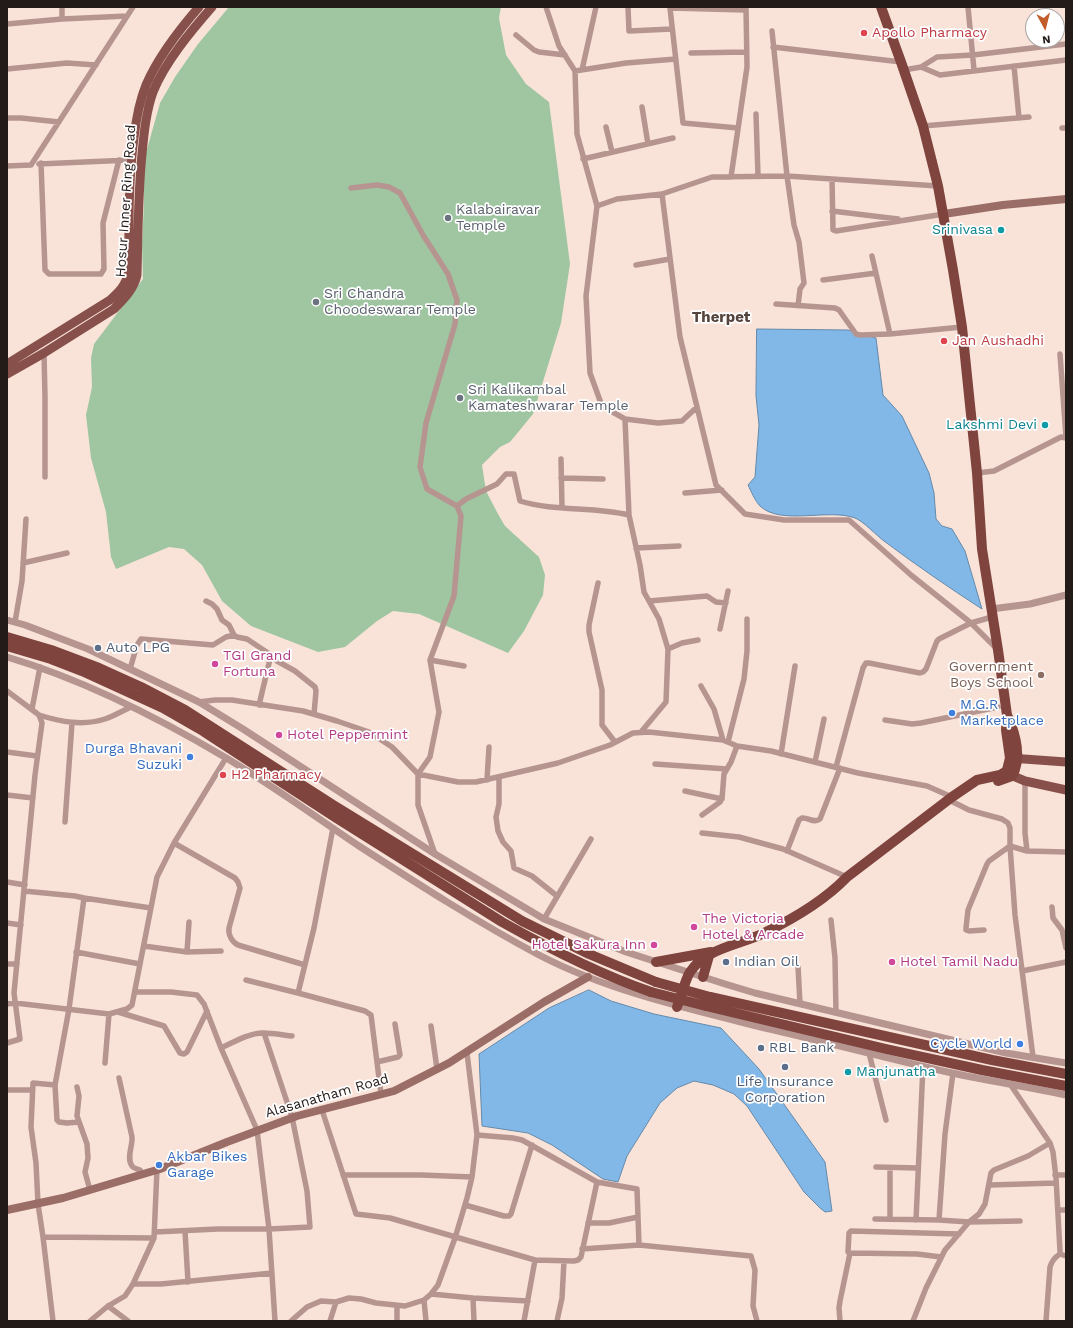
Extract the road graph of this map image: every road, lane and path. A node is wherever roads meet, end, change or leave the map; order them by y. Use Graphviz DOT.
graph roads {
  1 [pos="62,7"];
  2 [pos="133,7"];
  3 [pos="199,7"];
  4 [pos="212,7"];
  5 [pos="546,7"];
  6 [pos="596,7"];
  7 [pos="628,7"];
  8 [pos="881,7"];
  9 [pos="968,7"];
  10 [pos="746,8"];
  11 [pos="127,16"];
  12 [pos="62,19"];
  13 [pos="7,24"];
  14 [pos="672,29"];
  15 [pos="772,32"];
  16 [pos="516,34"];
  17 [pos="1066,44"];
  18 [pos="773,47"];
  19 [pos="746,52"];
  20 [pos="691,53"];
  21 [pos="973,54"];
  22 [pos="565,55"];
  23 [pos="676,59"];
  24 [pos="1066,60"];
  25 [pos="96,65"];
  26 [pos="903,66"];
  27 [pos="1014,66"];
  28 [pos="921,67"];
  29 [pos="7,69"];
  30 [pos="575,70"];
  31 [pos="582,70"];
  32 [pos="974,70"];
  33 [pos="642,107"];
  34 [pos="756,114"];
  35 [pos="1028,117"];
  36 [pos="7,118"];
  37 [pos="1019,118"];
  38 [pos="59,122"];
  39 [pos="923,126"];
  40 [pos="606,127"];
  41 [pos="738,128"];
  42 [pos="673,138"];
  43 [pos="648,144"];
  44 [pos="612,152"];
  45 [pos="583,159"];
  46 [pos="119,160"];
  47 [pos="130,160"];
  48 [pos="41,163"];
  49 [pos="31,165"];
  50 [pos="7,166"];
  51 [pos="758,176"];
  52 [pos="787,176"];
  53 [pos="731,177"];
  54 [pos="832,180"];
  55 [pos="938,186"];
  56 [pos="351,188"];
  57 [pos="662,194"];
  58 [pos="1066,199"];
  59 [pos="597,206"];
  60 [pos="832,211"];
  61 [pos="944,214"];
  62 [pos="906,220"];
  63 [pos="872,256"];
  64 [pos="670,259"];
  65 [pos="636,265"];
  66 [pos="876,273"];
  67 [pos="823,280"];
  68 [pos="776,304"];
  69 [pos="798,306"];
  70 [pos="962,328"];
  71 [pos="890,334"];
  72 [pos="44,353"];
  73 [pos="1060,354"];
  74 [pos="7,364"];
  75 [pos="7,374"];
  76 [pos="697,407"];
  77 [pos="625,419"];
  78 [pos="1066,438"];
  79 [pos="561,459"];
  80 [pos="977,473"];
  81 [pos="45,478"];
  82 [pos="561,478"];
  83 [pos="603,479"];
  84 [pos="722,490"];
  85 [pos="685,493"];
  86 [pos="457,506"];
  87 [pos="562,507"];
  88 [pos="629,515"];
  89 [pos="26,519"];
  90 [pos="679,546"];
  91 [pos="636,548"];
  92 [pos="67,553"];
  93 [pos="23,563"];
  94 [pos="598,583"];
  95 [pos="728,591"];
  96 [pos="1066,595"];
  97 [pos="649,600"];
  98 [pos="206,601"];
  99 [pos="726,603"];
  100 [pos="992,613"];
  101 [pos="747,619"];
  102 [pos="7,620"];
  103 [pos="15,622"];
  104 [pos="971,623"];
  105 [pos="720,629"];
  106 [pos="234,635"];
  107 [pos="7,637"];
  108 [pos="698,640"];
  109 [pos="7,646"];
  110 [pos="668,649"];
  111 [pos="998,650"];
  112 [pos="271,656"];
  113 [pos="7,657"];
  114 [pos="430,660"];
  115 [pos="464,666"];
  116 [pos="795,666"];
  117 [pos="40,667"];
  118 [pos="130,669"];
  119 [pos="701,686"];
  120 [pos="7,691"];
  121 [pos="199,702"];
  122 [pos="259,705"];
  123 [pos="131,707"];
  124 [pos="998,708"];
  125 [pos="32,709"];
  126 [pos="314,714"];
  127 [pos="40,715"];
  128 [pos="824,719"];
  129 [pos="885,720"];
  130 [pos="72,722"];
  131 [pos="641,732"];
  132 [pos="726,741"];
  133 [pos="615,742"];
  134 [pos="737,746"];
  135 [pos="490,747"];
  136 [pos="7,752"];
  137 [pos="781,754"];
  138 [pos="38,756"];
  139 [pos="226,758"];
  140 [pos="1014,759"];
  141 [pos="814,762"];
  142 [pos="1066,762"];
  143 [pos="655,764"];
  144 [pos="838,768"];
  145 [pos="727,769"];
  146 [pos="418,774"];
  147 [pos="1009,774"];
  148 [pos="499,777"];
  149 [pos="487,780"];
  150 [pos="1025,781"];
  151 [pos="1066,790"];
  152 [pos="685,791"];
  153 [pos="7,795"];
  154 [pos="33,798"];
  155 [pos="722,799"];
  156 [pos="950,799"];
  157 [pos="702,815"];
  158 [pos="65,822"];
  159 [pos="333,828"];
  160 [pos="702,833"];
  161 [pos="591,839"];
  162 [pos="174,843"];
  163 [pos="1010,846"];
  164 [pos="787,851"];
  165 [pos="1027,851"];
  166 [pos="1066,852"];
  167 [pos="436,854"];
  168 [pos="847,877"];
  169 [pos="7,882"];
  170 [pos="25,888"];
  171 [pos="557,896"];
  172 [pos="84,898"];
  173 [pos="1052,907"];
  174 [pos="151,908"];
  175 [pos="544,919"];
  176 [pos="830,920"];
  177 [pos="189,922"];
  178 [pos="7,923"];
  179 [pos="21,925"];
  180 [pos="984,930"];
  181 [pos="144,946"];
  182 [pos="1066,948"];
  183 [pos="721,949"];
  184 [pos="221,951"];
  185 [pos="76,952"];
  186 [pos="187,952"];
  187 [pos="709,956"];
  188 [pos="656,962"];
  189 [pos="1066,962"];
  190 [pos="7,964"];
  191 [pos="17,964"];
  192 [pos="140,964"];
  193 [pos="305,965"];
  194 [pos="798,966"];
  195 [pos="1022,971"];
  196 [pos="689,973"];
  197 [pos="588,977"];
  198 [pos="703,977"];
  199 [pos="246,980"];
  200 [pos="135,992"];
  201 [pos="298,993"];
  202 [pos="708,1002"];
  203 [pos="15,1003"];
  204 [pos="7,1004"];
  205 [pos="800,1004"];
  206 [pos="677,1006"];
  207 [pos="69,1009"];
  208 [pos="207,1011"];
  209 [pos="118,1012"];
  210 [pos="836,1013"];
  211 [pos="110,1014"];
  212 [pos="395,1024"];
  213 [pos="431,1026"];
  214 [pos="264,1033"];
  215 [pos="292,1036"];
  216 [pos="7,1043"];
  217 [pos="221,1048"];
  218 [pos="467,1053"];
  219 [pos="869,1053"];
  220 [pos="992,1056"];
  221 [pos="1033,1057"];
  222 [pos="377,1062"];
  223 [pos="105,1063"];
  224 [pos="1066,1063"];
  225 [pos="923,1066"];
  226 [pos="438,1069"];
  227 [pos="953,1073"];
  228 [pos="981,1073"];
  229 [pos="1066,1074"];
  230 [pos="119,1078"];
  231 [pos="1010,1084"];
  232 [pos="55,1085"];
  233 [pos="1066,1086"];
  234 [pos="77,1088"];
  235 [pos="7,1090"];
  236 [pos="32,1090"];
  237 [pos="381,1094"];
  238 [pos="1066,1095"];
  239 [pos="322,1110"];
  240 [pos="292,1118"];
  241 [pos="886,1120"];
  242 [pos="78,1122"];
  243 [pos="257,1130"];
  244 [pos="477,1135"];
  245 [pos="1050,1143"];
  246 [pos="532,1144"];
  247 [pos="876,1167"];
  248 [pos="890,1168"];
  249 [pos="918,1168"];
  250 [pos="157,1169"];
  251 [pos="142,1174"];
  252 [pos="343,1175"];
  253 [pos="1055,1175"];
  254 [pos="1066,1175"];
  255 [pos="472,1178"];
  256 [pos="597,1182"];
  257 [pos="1056,1183"];
  258 [pos="990,1185"];
  259 [pos="90,1190"];
  260 [pos="38,1204"];
  261 [pos="465,1205"];
  262 [pos="7,1210"];
  263 [pos="1058,1210"];
  264 [pos="1066,1210"];
  265 [pos="638,1217"];
  266 [pos="875,1219"];
  267 [pos="890,1219"];
  268 [pos="916,1220"];
  269 [pos="940,1220"];
  270 [pos="1020,1221"];
  271 [pos="969,1222"];
  272 [pos="588,1223"];
  273 [pos="268,1229"];
  274 [pos="185,1231"];
  275 [pos="959,1234"];
  276 [pos="154,1235"];
  277 [pos="43,1237"];
  278 [pos="454,1238"];
  279 [pos="639,1245"];
  280 [pos="582,1249"];
  281 [pos="850,1253"];
  282 [pos="1063,1255"];
  283 [pos="941,1257"];
  284 [pos="535,1260"];
  285 [pos="564,1261"];
  286 [pos="272,1273"];
  287 [pos="188,1282"];
  288 [pos="133,1284"];
  289 [pos="431,1294"];
  290 [pos="473,1298"];
  291 [pos="424,1300"];
  292 [pos="528,1301"];
  293 [pos="336,1302"];
  294 [pos="108,1306"];
  295 [pos="397,1306"];
  296 [pos="53,1321"];
  297 [pos="90,1321"];
  298 [pos="128,1321"];
  299 [pos="275,1321"];
  300 [pos="291,1321"];
  301 [pos="330,1321"];
  302 [pos="397,1321"];
  303 [pos="426,1321"];
  304 [pos="474,1321"];
  305 [pos="524,1321"];
  306 [pos="558,1321"];
  307 [pos="757,1321"];
  308 [pos="840,1321"];
  309 [pos="913,1321"];
  310 [pos="1046,1321"];
  1 -- 12 [label="street"];
  2 -- 11 [label="street"];
  3 -- 47 [label="main road, Hosur Inner Ring Road"];
  4 -- 72 [label="main road, Hosur Inner Ring Road"];
  5 -- 22 [label="street"];
  6 -- 31 [label="street"];
  7 -- 14 [label="street"];
  8 -- 26 [label="highway"];
  9 -- 21 [label="street"];
  10 -- 14 [label="street"];
  10 -- 19 [label="street"];
  11 -- 12 [label="street"];
  11 -- 25 [label="street"];
  12 -- 13 [label="street"];
  14 -- 23 [label="street"];
  15 -- 18 [label="street"];
  16 -- 22 [label="street"];
  17 -- 21 [label="street"];
  18 -- 26 [label="street"];
  18 -- 52 [label="street"];
  19 -- 20 [label="street"];
  19 -- 41 [label="street"];
  21 -- 28 [label="street"];
  21 -- 32 [label="street"];
  22 -- 30 [label="street"];
  23 -- 31 [label="street"];
  23 -- 41 [label="street"];
  24 -- 27 [label="street"];
  25 -- 29 [label="street"];
  25 -- 38 [label="street"];
  26 -- 28 [label="street"];
  26 -- 39 [label="highway"];
  27 -- 32 [label="street"];
  27 -- 37 [label="street"];
  28 -- 32 [label="street"];
  30 -- 31 [label="street"];
  30 -- 45 [label="street"];
  33 -- 43 [label="street"];
  34 -- 51 [label="street"];
  35 -- 37 [label="street"];
  36 -- 38 [label="street"];
  37 -- 39 [label="street"];
  38 -- 49 [label="street"];
  39 -- 55 [label="highway"];
  40 -- 44 [label="street"];
  41 -- 53 [label="street"];
  42 -- 43 [label="street"];
  43 -- 44 [label="street"];
  44 -- 45 [label="street"];
  45 -- 59 [label="street"];
  46 -- 47 [label="street"];
  46 -- 48 [label="street"];
  46 -- 48 [label="street"];
  47 -- 74 [label="main road, Hosur Inner Ring Road"];
  48 -- 49 [label="street"];
  49 -- 50 [label="street"];
  51 -- 52 [label="street"];
  51 -- 53 [label="street"];
  52 -- 54 [label="street"];
  52 -- 69 [label="street"];
  53 -- 57 [label="street"];
  54 -- 55 [label="street"];
  54 -- 60 [label="street"];
  55 -- 61 [label="highway"];
  56 -- 86 [label="street"];
  57 -- 59 [label="street"];
  57 -- 64 [label="street"];
  58 -- 61 [label="main road"];
  59 -- 77 [label="street"];
  60 -- 62 [label="street"];
  60 -- 62 [label="street"];
  61 -- 62 [label="street"];
  61 -- 70 [label="highway"];
  63 -- 66 [label="street"];
  64 -- 65 [label="street"];
  64 -- 76 [label="street"];
  66 -- 67 [label="street"];
  66 -- 71 [label="street"];
  68 -- 69 [label="street"];
  69 -- 71 [label="street"];
  70 -- 71 [label="street"];
  70 -- 80 [label="highway"];
  72 -- 75 [label="main road, Hosur Inner Ring Road"];
  72 -- 81 [label="street"];
  73 -- 78 [label="street"];
  76 -- 77 [label="street"];
  76 -- 84 [label="street"];
  77 -- 88 [label="street"];
  78 -- 80 [label="street"];
  79 -- 82 [label="street"];
  80 -- 100 [label="highway"];
  82 -- 83 [label="street"];
  82 -- 87 [label="street"];
  84 -- 85 [label="street"];
  84 -- 104 [label="street"];
  86 -- 87 [label="street"];
  86 -- 114 [label="street"];
  87 -- 88 [label="street"];
  88 -- 91 [label="street"];
  89 -- 93 [label="street"];
  90 -- 91 [label="street"];
  91 -- 97 [label="street"];
  92 -- 93 [label="street"];
  93 -- 103 [label="street"];
  94 -- 133 [label="street"];
  95 -- 99 [label="street"];
  96 -- 100 [label="street"];
  97 -- 99 [label="street"];
  97 -- 110 [label="street"];
  98 -- 106 [label="street"];
  99 -- 105 [label="street"];
  100 -- 104 [label="street"];
  100 -- 111 [label="highway"];
  101 -- 132 [label="street"];
  102 -- 103 [label="street"];
  103 -- 118 [label="street"];
  104 -- 111 [label="street"];
  104 -- 144 [label="street"];
  106 -- 112 [label="street"];
  106 -- 118 [label="street"];
  107 -- 202 [label="highway, bridge"];
  108 -- 110 [label="street"];
  109 -- 202 [label="highway, bridge"];
  110 -- 131 [label="street"];
  111 -- 140 [label="highway"];
  112 -- 122 [label="street"];
  112 -- 126 [label="street"];
  113 -- 117 [label="street"];
  114 -- 115 [label="street"];
  114 -- 146 [label="street"];
  116 -- 137 [label="street"];
  117 -- 123 [label="street"];
  117 -- 125 [label="street"];
  118 -- 121 [label="street"];
  119 -- 132 [label="street"];
  120 -- 125 [label="street"];
  121 -- 122 [label="street"];
  121 -- 167 [label="street"];
  122 -- 126 [label="street"];
  123 -- 130 [label="street"];
  123 -- 139 [label="street"];
  124 -- 129 [label="street"];
  125 -- 127 [label="street"];
  126 -- 146 [label="street"];
  127 -- 130 [label="street"];
  127 -- 138 [label="street"];
  128 -- 141 [label="street"];
  130 -- 158 [label="street"];
  131 -- 132 [label="street"];
  131 -- 133 [label="street"];
  132 -- 134 [label="street"];
  133 -- 148 [label="street"];
  134 -- 137 [label="street"];
  134 -- 145 [label="street"];
  135 -- 149 [label="street"];
  136 -- 138 [label="street"];
  137 -- 141 [label="street"];
  138 -- 154 [label="street"];
  139 -- 159 [label="street"];
  139 -- 162 [label="street"];
  140 -- 142 [label="main road"];
  140 -- 147 [label="highway"];
  141 -- 144 [label="street"];
  143 -- 145 [label="street"];
  144 -- 156 [label="street"];
  144 -- 164 [label="street"];
  145 -- 155 [label="street"];
  146 -- 149 [label="street"];
  146 -- 167 [label="street"];
  147 -- 150 [label="main road"];
  147 -- 156 [label="highway"];
  148 -- 149 [label="street"];
  148 -- 171 [label="street"];
  150 -- 151 [label="main road"];
  150 -- 165 [label="street"];
  152 -- 155 [label="street"];
  153 -- 154 [label="street"];
  154 -- 170 [label="street"];
  155 -- 157 [label="street"];
  156 -- 163 [label="street"];
  156 -- 168 [label="highway"];
  159 -- 193 [label="street"];
  159 -- 197 [label="street"];
  160 -- 164 [label="street"];
  161 -- 171 [label="street"];
  162 -- 174 [label="street"];
  162 -- 193 [label="street"];
  163 -- 165 [label="street"];
  163 -- 180 [label="street"];
  163 -- 195 [label="street"];
  164 -- 168 [label="street"];
  165 -- 166 [label="street"];
  167 -- 175 [label="street"];
  168 -- 183 [label="highway"];
  169 -- 170 [label="street"];
  170 -- 172 [label="street"];
  170 -- 179 [label="street"];
  171 -- 175 [label="street"];
  172 -- 174 [label="street"];
  172 -- 185 [label="street"];
  173 -- 182 [label="street"];
  174 -- 181 [label="street"];
  175 -- 188 [label="street"];
  176 -- 210 [label="street"];
  177 -- 186 [label="street"];
  178 -- 179 [label="street"];
  179 -- 191 [label="street"];
  181 -- 186 [label="street"];
  181 -- 192 [label="street"];
  183 -- 187 [label="highway"];
  183 -- 188 [label="highway"];
  184 -- 186 [label="street"];
  185 -- 192 [label="street"];
  185 -- 207 [label="street"];
  187 -- 196 [label="highway"];
  187 -- 198 [label="highway"];
  188 -- 196 [label="street"];
  189 -- 195 [label="street"];
  190 -- 191 [label="street"];
  191 -- 203 [label="street"];
  192 -- 200 [label="street"];
  193 -- 201 [label="street"];
  194 -- 205 [label="street"];
  195 -- 221 [label="street"];
  196 -- 198 [label="street"];
  196 -- 206 [label="highway"];
  197 -- 206 [label="street"];
  197 -- 218 [label="main road, Alasanatham Road"];
  198 -- 205 [label="street"];
  199 -- 201 [label="street"];
  200 -- 208 [label="street"];
  200 -- 209 [label="street"];
  201 -- 222 [label="street"];
  202 -- 220 [label="highway"];
  202 -- 228 [label="highway"];
  203 -- 204 [label="street"];
  203 -- 207 [label="street"];
  203 -- 216 [label="street"];
  205 -- 210 [label="street"];
  206 -- 219 [label="street"];
  207 -- 211 [label="street"];
  207 -- 232 [label="street"];
  208 -- 209 [label="street"];
  208 -- 217 [label="street"];
  209 -- 211 [label="street"];
  210 -- 220 [label="street"];
  211 -- 223 [label="street"];
  212 -- 222 [label="street"];
  213 -- 226 [label="street"];
  214 -- 215 [label="street"];
  214 -- 217 [label="street"];
  214 -- 240 [label="street"];
  217 -- 243 [label="street"];
  218 -- 226 [label="main road, Alasanatham Road"];
  218 -- 244 [label="street"];
  219 -- 225 [label="street"];
  219 -- 241 [label="street"];
  220 -- 221 [label="street"];
  220 -- 229 [label="highway"];
  221 -- 224 [label="street"];
  222 -- 237 [label="street"];
  225 -- 227 [label="street"];
  225 -- 249 [label="street"];
  226 -- 237 [label="main road, Alasanatham Road"];
  227 -- 228 [label="street"];
  227 -- 269 [label="street"];
  228 -- 231 [label="street"];
  228 -- 233 [label="highway"];
  230 -- 251 [label="street"];
  231 -- 238 [label="street"];
  231 -- 245 [label="street"];
  232 -- 236 [label="street"];
  232 -- 242 [label="street"];
  234 -- 242 [label="street"];
  235 -- 236 [label="street"];
  236 -- 260 [label="street"];
  237 -- 239 [label="main road, Alasanatham Road"];
  239 -- 240 [label="main road, Alasanatham Road"];
  239 -- 252 [label="street"];
  240 -- 243 [label="main road, Alasanatham Road"];
  240 -- 273 [label="street"];
  242 -- 259 [label="street"];
  243 -- 250 [label="main road, Alasanatham Road"];
  243 -- 273 [label="street"];
  244 -- 246 [label="street"];
  244 -- 255 [label="street"];
  245 -- 253 [label="street"];
  245 -- 258 [label="street"];
  246 -- 256 [label="street"];
  246 -- 261 [label="street"];
  247 -- 248 [label="street"];
  248 -- 249 [label="street"];
  248 -- 267 [label="street"];
  249 -- 268 [label="street"];
  250 -- 251 [label="main road, Alasanatham Road"];
  250 -- 276 [label="street"];
  251 -- 259 [label="main road, Alasanatham Road"];
  252 -- 255 [label="street"];
  252 -- 278 [label="street"];
  253 -- 254 [label="street"];
  253 -- 257 [label="street"];
  255 -- 261 [label="street"];
  256 -- 265 [label="street"];
  256 -- 272 [label="street"];
  257 -- 258 [label="street"];
  257 -- 263 [label="street"];
  258 -- 271 [label="street"];
  259 -- 260 [label="main road, Alasanatham Road"];
  260 -- 262 [label="main road, Alasanatham Road"];
  260 -- 277 [label="street"];
  261 -- 278 [label="street"];
  263 -- 264 [label="street"];
  263 -- 282 [label="street"];
  265 -- 272 [label="street"];
  265 -- 279 [label="street"];
  266 -- 267 [label="street"];
  267 -- 268 [label="street"];
  268 -- 269 [label="street"];
  269 -- 271 [label="street"];
  270 -- 271 [label="street"];
  271 -- 275 [label="street"];
  272 -- 280 [label="street"];
  273 -- 274 [label="street"];
  273 -- 286 [label="street"];
  274 -- 276 [label="street"];
  274 -- 287 [label="street"];
  275 -- 281 [label="street"];
  275 -- 283 [label="street"];
  276 -- 277 [label="street"];
  276 -- 288 [label="street"];
  277 -- 296 [label="street"];
  278 -- 284 [label="street"];
  278 -- 289 [label="street"];
  279 -- 280 [label="street"];
  279 -- 307 [label="street"];
  280 -- 285 [label="street"];
  281 -- 283 [label="street"];
  281 -- 308 [label="street"];
  282 -- 310 [label="street"];
  283 -- 309 [label="street"];
  284 -- 285 [label="street"];
  284 -- 292 [label="street"];
  285 -- 306 [label="street"];
  286 -- 287 [label="street"];
  286 -- 299 [label="street"];
  287 -- 288 [label="street"];
  288 -- 294 [label="street"];
  289 -- 290 [label="street"];
  289 -- 291 [label="street"];
  290 -- 292 [label="street"];
  290 -- 304 [label="street"];
  291 -- 295 [label="street"];
  291 -- 303 [label="street"];
  292 -- 305 [label="street"];
  293 -- 295 [label="street"];
  293 -- 300 [label="street"];
  293 -- 301 [label="street"];
  294 -- 297 [label="street"];
  294 -- 298 [label="street"];
  295 -- 302 [label="street"];
}
